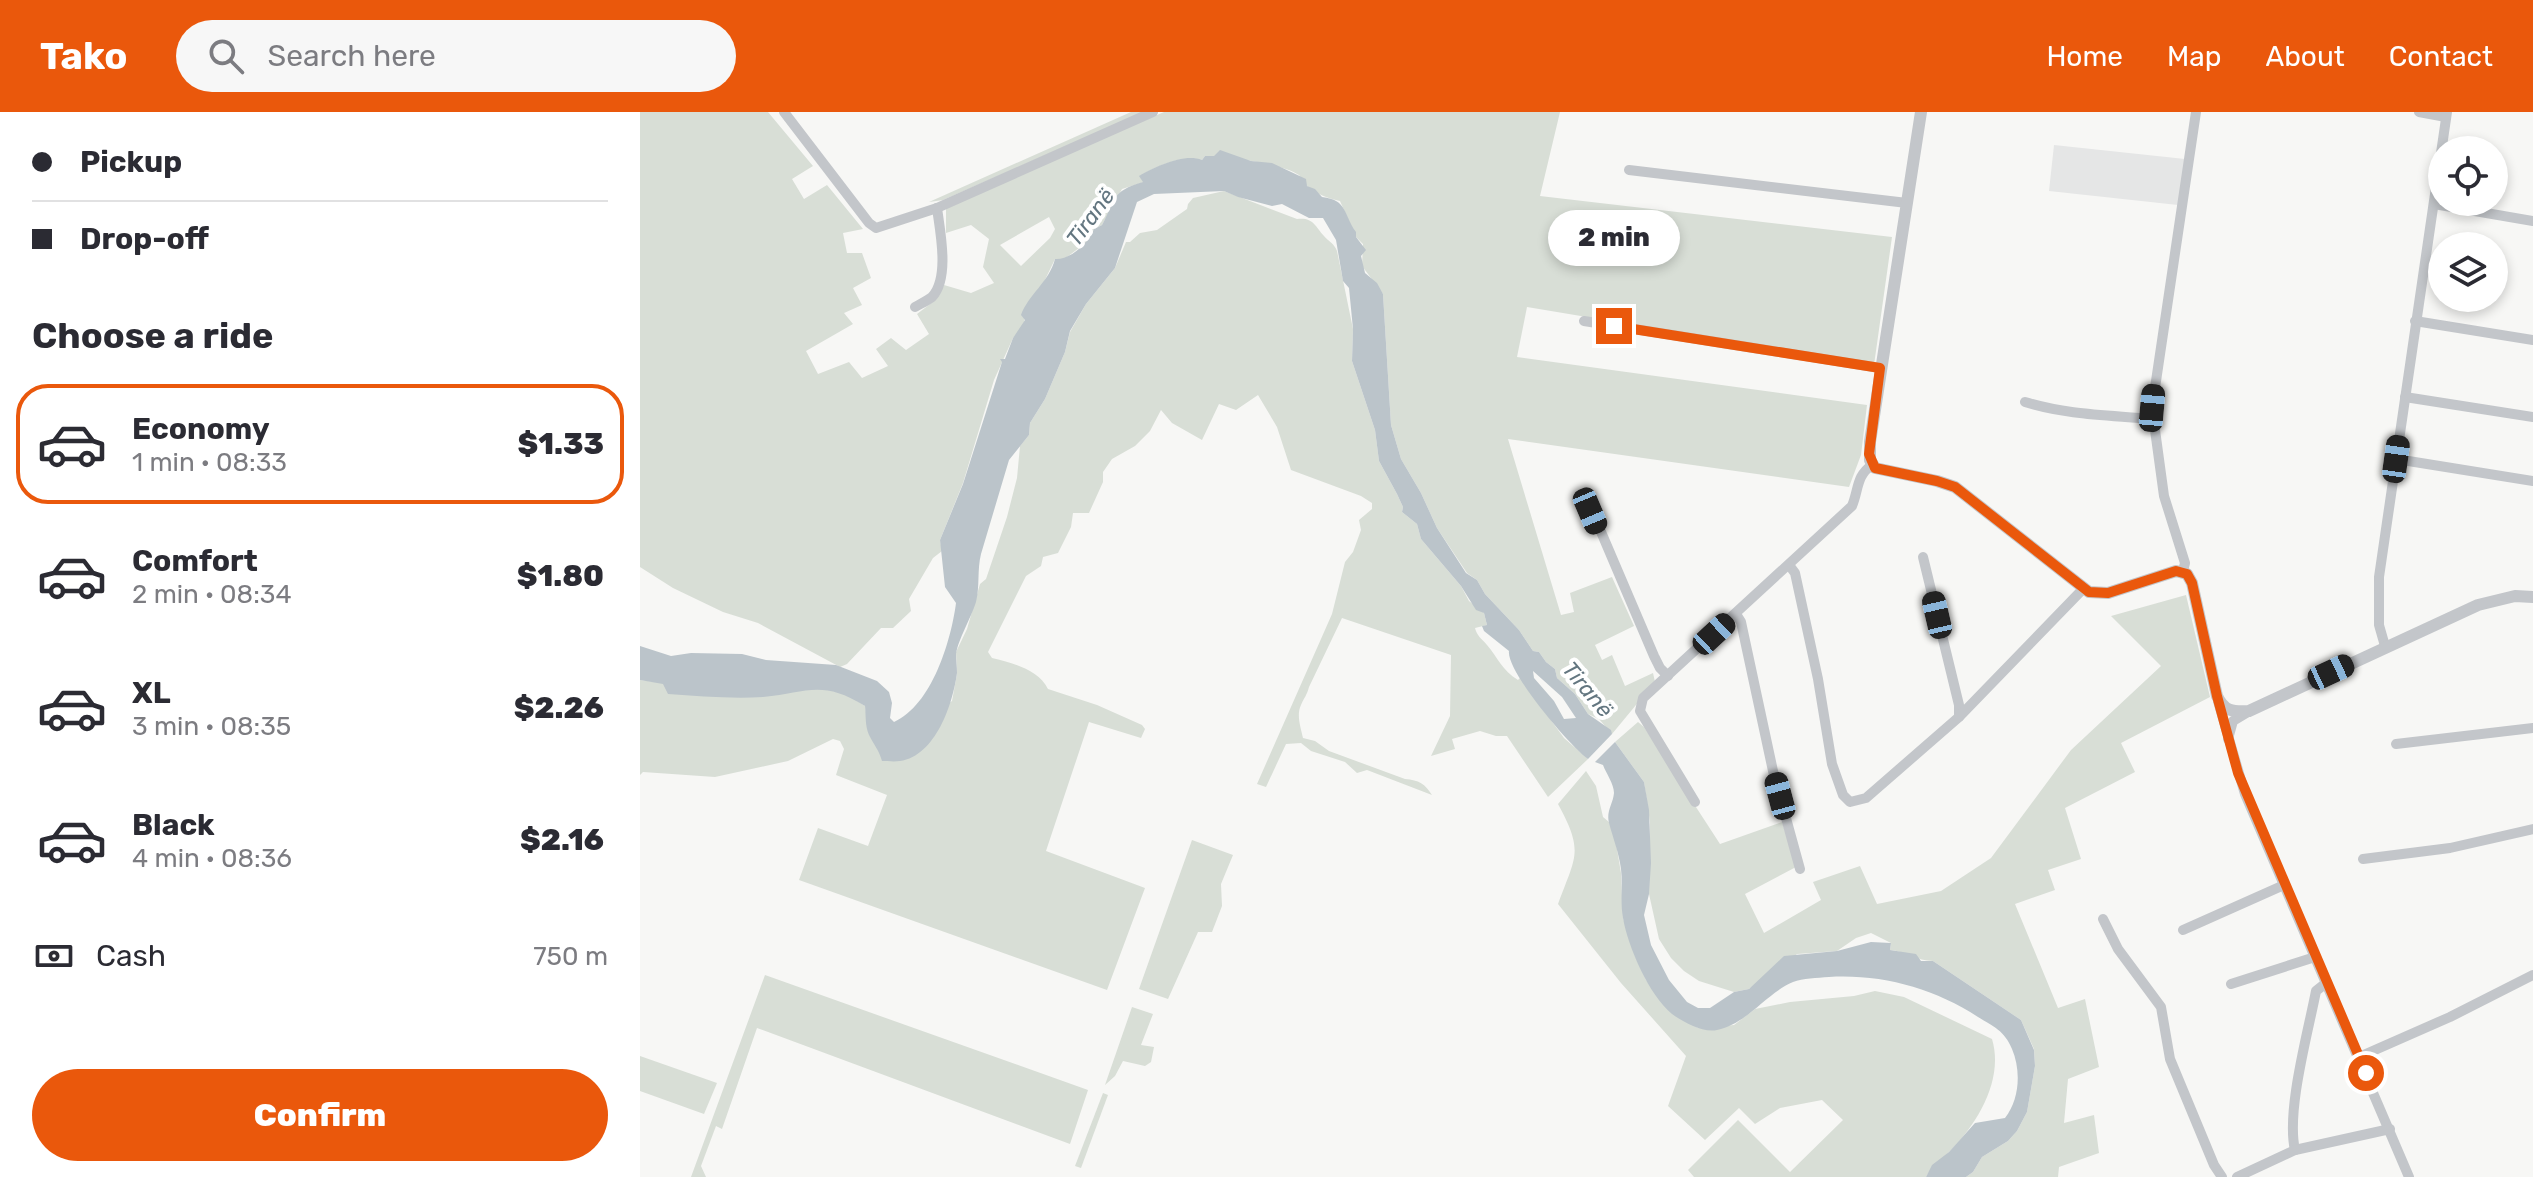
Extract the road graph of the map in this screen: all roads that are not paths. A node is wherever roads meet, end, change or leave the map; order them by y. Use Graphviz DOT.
graph roads {
  1 [pos="784,112"];
  2 [pos="1153,112"];
  3 [pos="1921,112"];
  4 [pos="2196,112"];
  5 [pos="2419,112"];
  6 [pos="2446,114"];
  7 [pos="2443,136"];
  8 [pos="1629,170"];
  9 [pos="1907,203"];
  10 [pos="937,208"];
  11 [pos="2432,216"];
  12 [pos="2504,216"];
  13 [pos="2533,221"];
  14 [pos="915,307"];
  15 [pos="1584,321"];
  16 [pos="2415,321"];
  17 [pos="2533,340"];
  18 [pos="1880,368"];
  19 [pos="2405,397"];
  20 [pos="2025,402"];
  21 [pos="2533,417"];
  22 [pos="2152,419"];
  23 [pos="2396,459"];
  24 [pos="1872,465"];
  25 [pos="2533,481"];
  26 [pos="1587,499"];
  27 [pos="1923,557"];
  28 [pos="1789,565"];
  29 [pos="2183,571"];
  30 [pos="2083,589"];
  31 [pos="2533,590"];
  32 [pos="2515,596"];
  33 [pos="2533,597"];
  34 [pos="1736,614"];
  35 [pos="2385,646"];
  36 [pos="1668,676"];
  37 [pos="2217,696"];
  38 [pos="2249,711"];
  39 [pos="1959,717"];
  40 [pos="2533,728"];
  41 [pos="2228,741"];
  42 [pos="2396,744"];
  43 [pos="1695,802"];
  44 [pos="2533,829"];
  45 [pos="2363,859"];
  46 [pos="1800,869"];
  47 [pos="2284,885"];
  48 [pos="2103,919"];
  49 [pos="2183,930"];
  50 [pos="2315,957"];
  51 [pos="2533,975"];
  52 [pos="2326,983"];
  53 [pos="2231,984"];
  54 [pos="2359,1057"];
  55 [pos="2390,1129"];
  56 [pos="2295,1150"];
  57 [pos="2222,1177"];
  58 [pos="2237,1177"];
  59 [pos="2409,1177"];
  1 -- 10 [label="street"];
  2 -- 10 [label="street"];
  3 -- 9 [label="street"];
  4 -- 22 [label="street"];
  5 -- 6 [label="street"];
  6 -- 7 [label="street"];
  8 -- 9 [label="street"];
  9 -- 18 [label="street"];
  10 -- 14 [label="street"];
  11 -- 16 [label="street"];
  12 -- 13 [label="street"];
  15 -- 18 [label="street"];
  16 -- 17 [label="street"];
  16 -- 19 [label="street"];
  18 -- 24 [label="street"];
  19 -- 21 [label="street"];
  19 -- 23 [label="street"];
  20 -- 22 [label="street"];
  22 -- 29 [label="street"];
  23 -- 25 [label="street"];
  23 -- 35 [label="street"];
  24 -- 28 [label="street"];
  24 -- 30 [label="street"];
  26 -- 36 [label="street"];
  27 -- 39 [label="street"];
  28 -- 34 [label="street"];
  28 -- 39 [label="street"];
  29 -- 30 [label="street"];
  29 -- 37 [label="street"];
  30 -- 39 [label="street"];
  31 -- 32 [label="street"];
  32 -- 33 [label="street"];
  32 -- 35 [label="street"];
  34 -- 36 [label="street"];
  34 -- 46 [label="street"];
  35 -- 38 [label="street"];
  36 -- 43 [label="street"];
  37 -- 38 [label="street"];
  37 -- 41 [label="street"];
  38 -- 41 [label="street"];
  40 -- 42 [label="street"];
  41 -- 47 [label="street"];
  44 -- 45 [label="street"];
  47 -- 49 [label="street"];
  47 -- 50 [label="street"];
  48 -- 57 [label="street"];
  50 -- 52 [label="street"];
  50 -- 53 [label="street"];
  51 -- 54 [label="street"];
  52 -- 54 [label="street"];
  52 -- 56 [label="street"];
  54 -- 55 [label="street"];
  55 -- 56 [label="street"];
  55 -- 59 [label="street"];
  56 -- 58 [label="street"];
}
